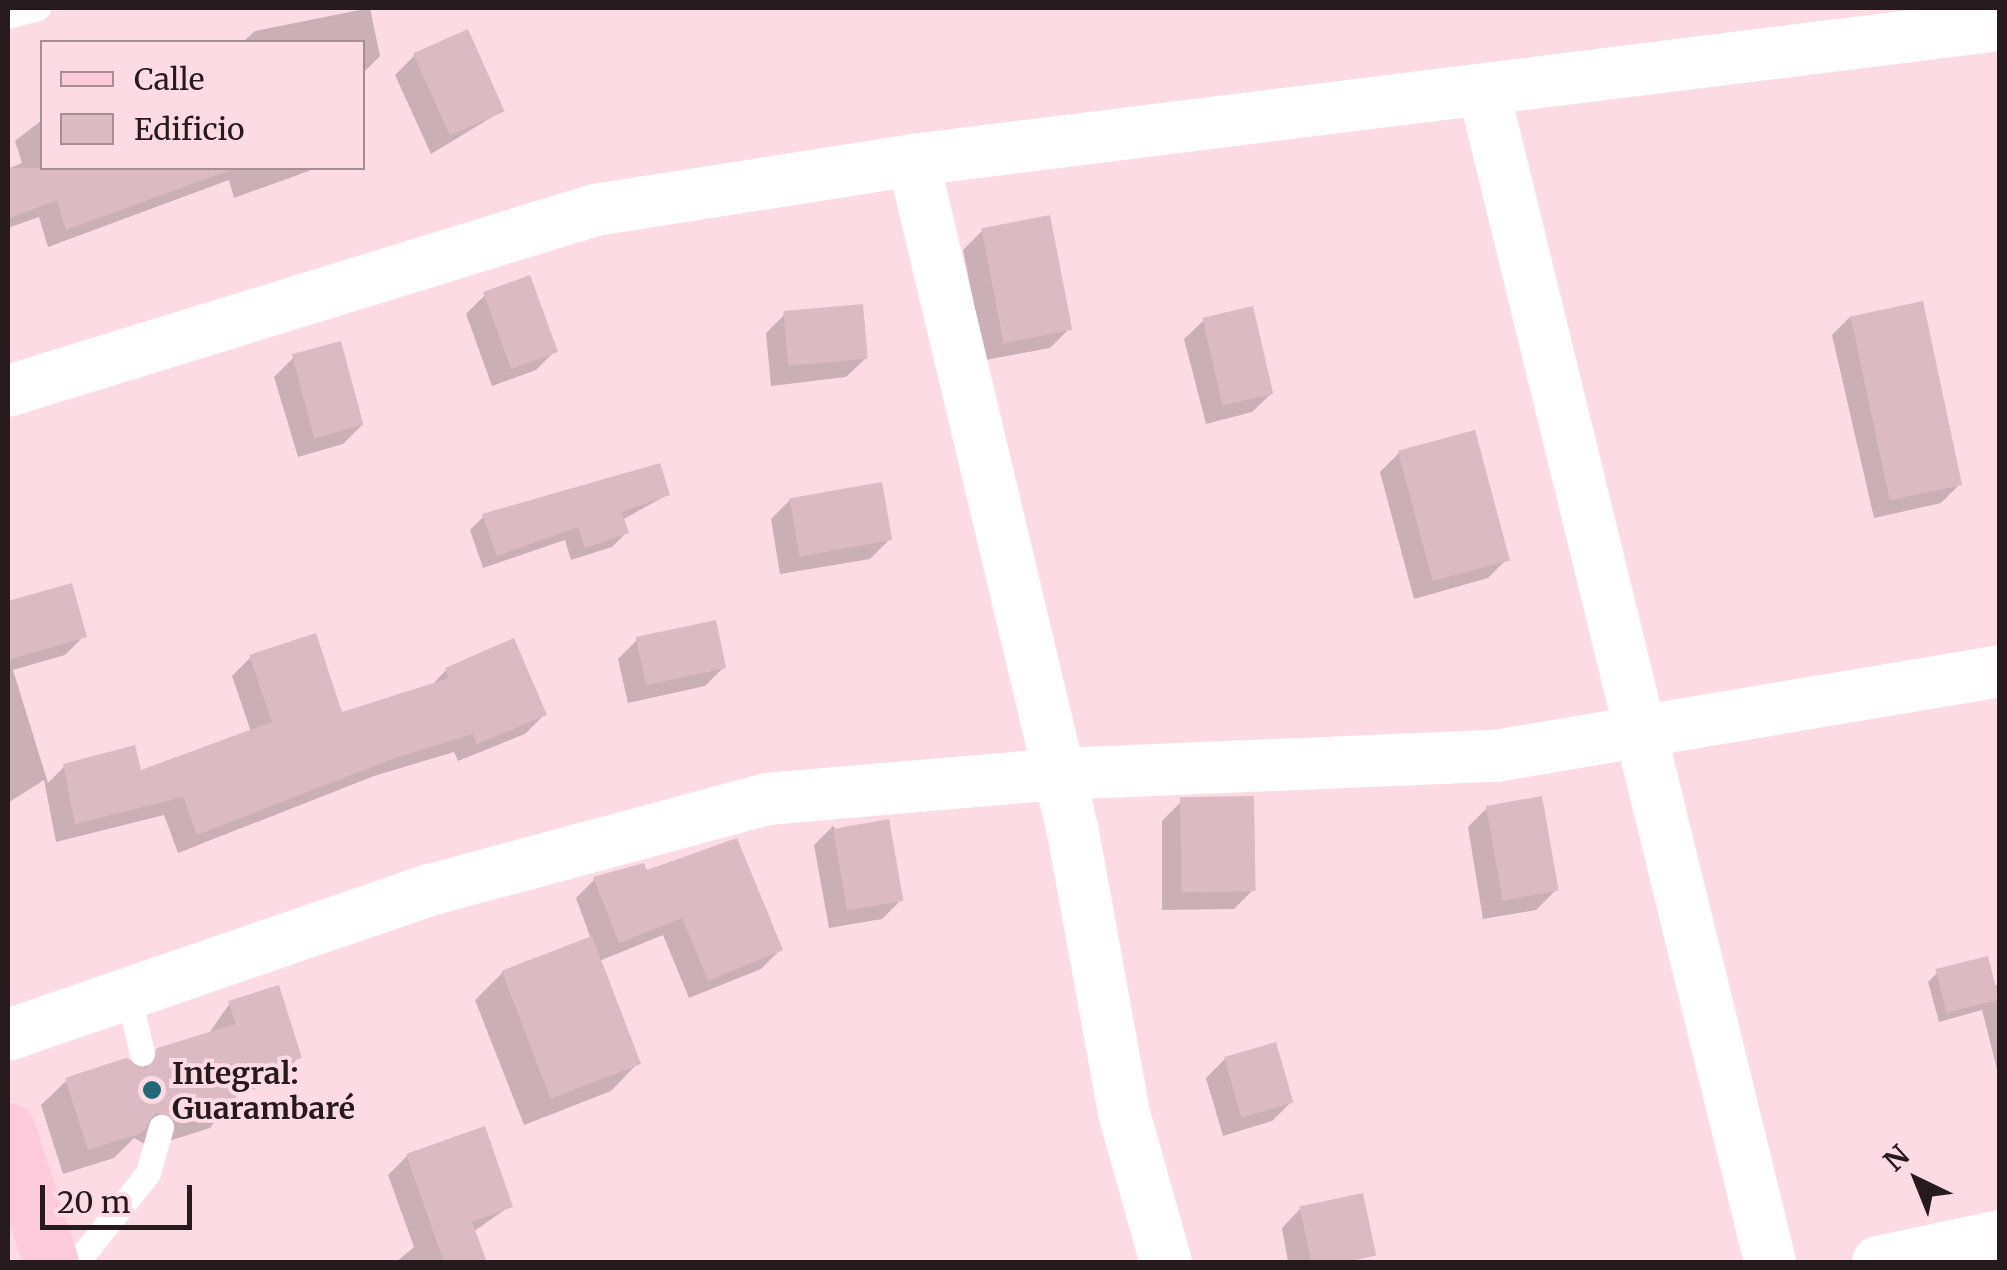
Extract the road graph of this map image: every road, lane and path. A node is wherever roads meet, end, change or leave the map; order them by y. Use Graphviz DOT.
graph roads {
  1 [pos="38,8"];
  2 [pos="8,16"];
  3 [pos="2000,24"];
  4 [pos="1485,96"];
  5 [pos="912,160"];
  6 [pos="8,391"];
  7 [pos="2000,672"];
  8 [pos="1646,738"];
  9 [pos="1059,774"];
  10 [pos="128,993"];
  11 [pos="8,1035"];
  12 [pos="142,1052"];
  13 [pos="161,1127"];
  14 [pos="8,1130"];
  15 [pos="2000,1236"];
  16 [pos="51,1262"];
  17 [pos="78,1262"];
  18 [pos="1166,1262"];
  19 [pos="1770,1262"];
  20 [pos="1878,1262"];
  1 -- 2 [label="lane"];
  3 -- 4 [label="street"];
  4 -- 5 [label="street"];
  4 -- 8 [label="street"];
  5 -- 6 [label="street"];
  5 -- 9 [label="street"];
  7 -- 8 [label="street"];
  8 -- 9 [label="street"];
  8 -- 19 [label="street"];
  9 -- 10 [label="street"];
  9 -- 18 [label="street"];
  10 -- 11 [label="street"];
  10 -- 12 [label="lane"];
  13 -- 17 [label="lane"];
  14 -- 16 [label="main road"];
  15 -- 20 [label="street"];
}
